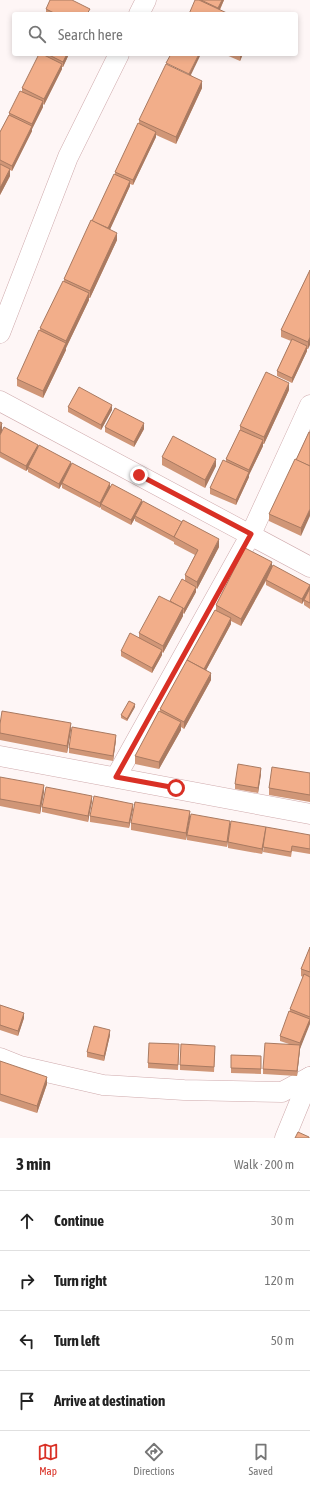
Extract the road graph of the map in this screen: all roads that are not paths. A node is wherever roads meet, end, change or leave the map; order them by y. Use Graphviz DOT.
graph roads {
  1 [pos="146,0"];
  2 [pos="140,12"];
  3 [pos="118,56"];
  4 [pos="0,333"];
  5 [pos="0,401"];
  6 [pos="310,405"];
  7 [pos="251,534"];
  8 [pos="310,567"];
  9 [pos="0,756"];
  10 [pos="116,777"];
  11 [pos="310,814"];
  12 [pos="0,1058"];
  13 [pos="310,1077"];
  14 [pos="285,1138"];
  1 -- 2 [label="street"];
  3 -- 4 [label="street"];
  5 -- 7 [label="street"];
  6 -- 7 [label="street"];
  7 -- 8 [label="street"];
  7 -- 10 [label="street"];
  9 -- 10 [label="street"];
  10 -- 11 [label="street"];
  12 -- 13 [label="street"];
  13 -- 14 [label="street"];
}
